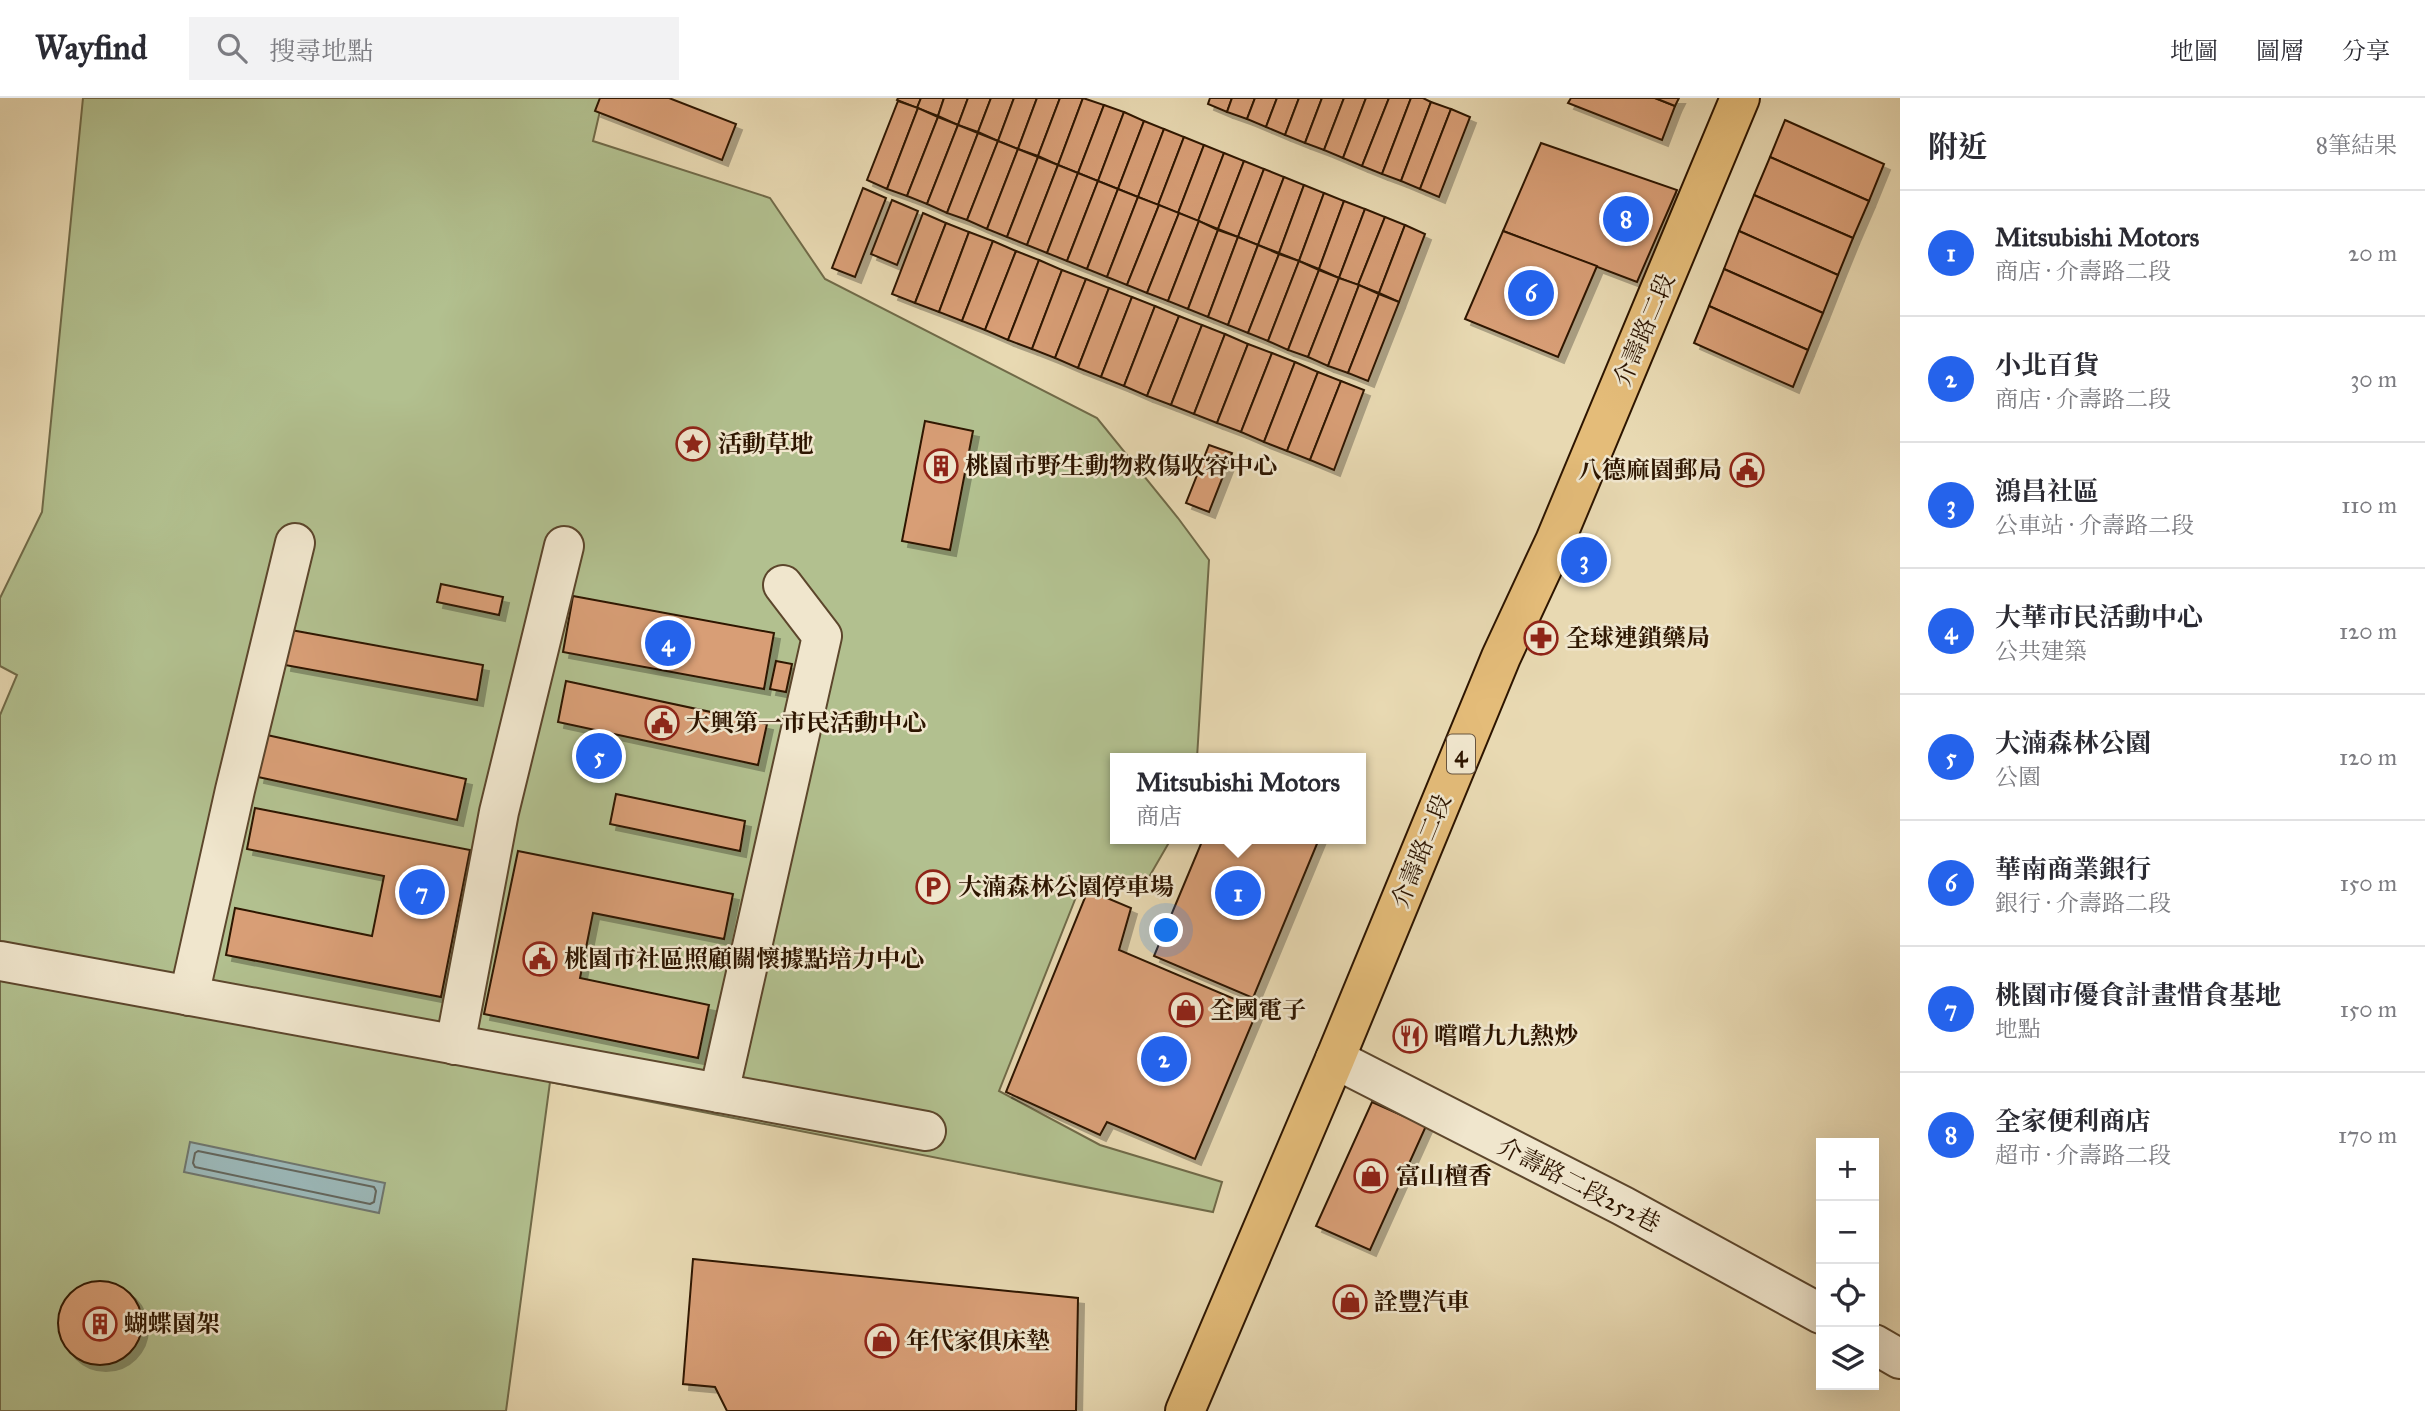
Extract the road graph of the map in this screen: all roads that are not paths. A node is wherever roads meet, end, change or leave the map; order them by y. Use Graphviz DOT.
graph roads {
  1 [pos="1740,98"];
  2 [pos="295,543"];
  3 [pos="564,546"];
  4 [pos="783,585"];
  5 [pos="0,961"];
  6 [pos="189,996"];
  7 [pos="455,1045"];
  8 [pos="1335,1059"];
  9 [pos="719,1093"];
  10 [pos="926,1131"];
  11 [pos="1816,1311"];
  12 [pos="1879,1347"];
  13 [pos="1900,1359"];
  14 [pos="1185,1411"];
  1 -- 8 [label="main road, 介壽路二段 / 4"];
  2 -- 6 [label="street"];
  3 -- 7 [label="street"];
  4 -- 9 [label="street"];
  5 -- 6 [label="street"];
  6 -- 7 [label="street"];
  7 -- 9 [label="street"];
  8 -- 11 [label="street, 介壽路二段252巷"];
  8 -- 14 [label="main road, 介壽路二段 / 4"];
  9 -- 10 [label="street"];
  12 -- 13 [label="street"];
}
